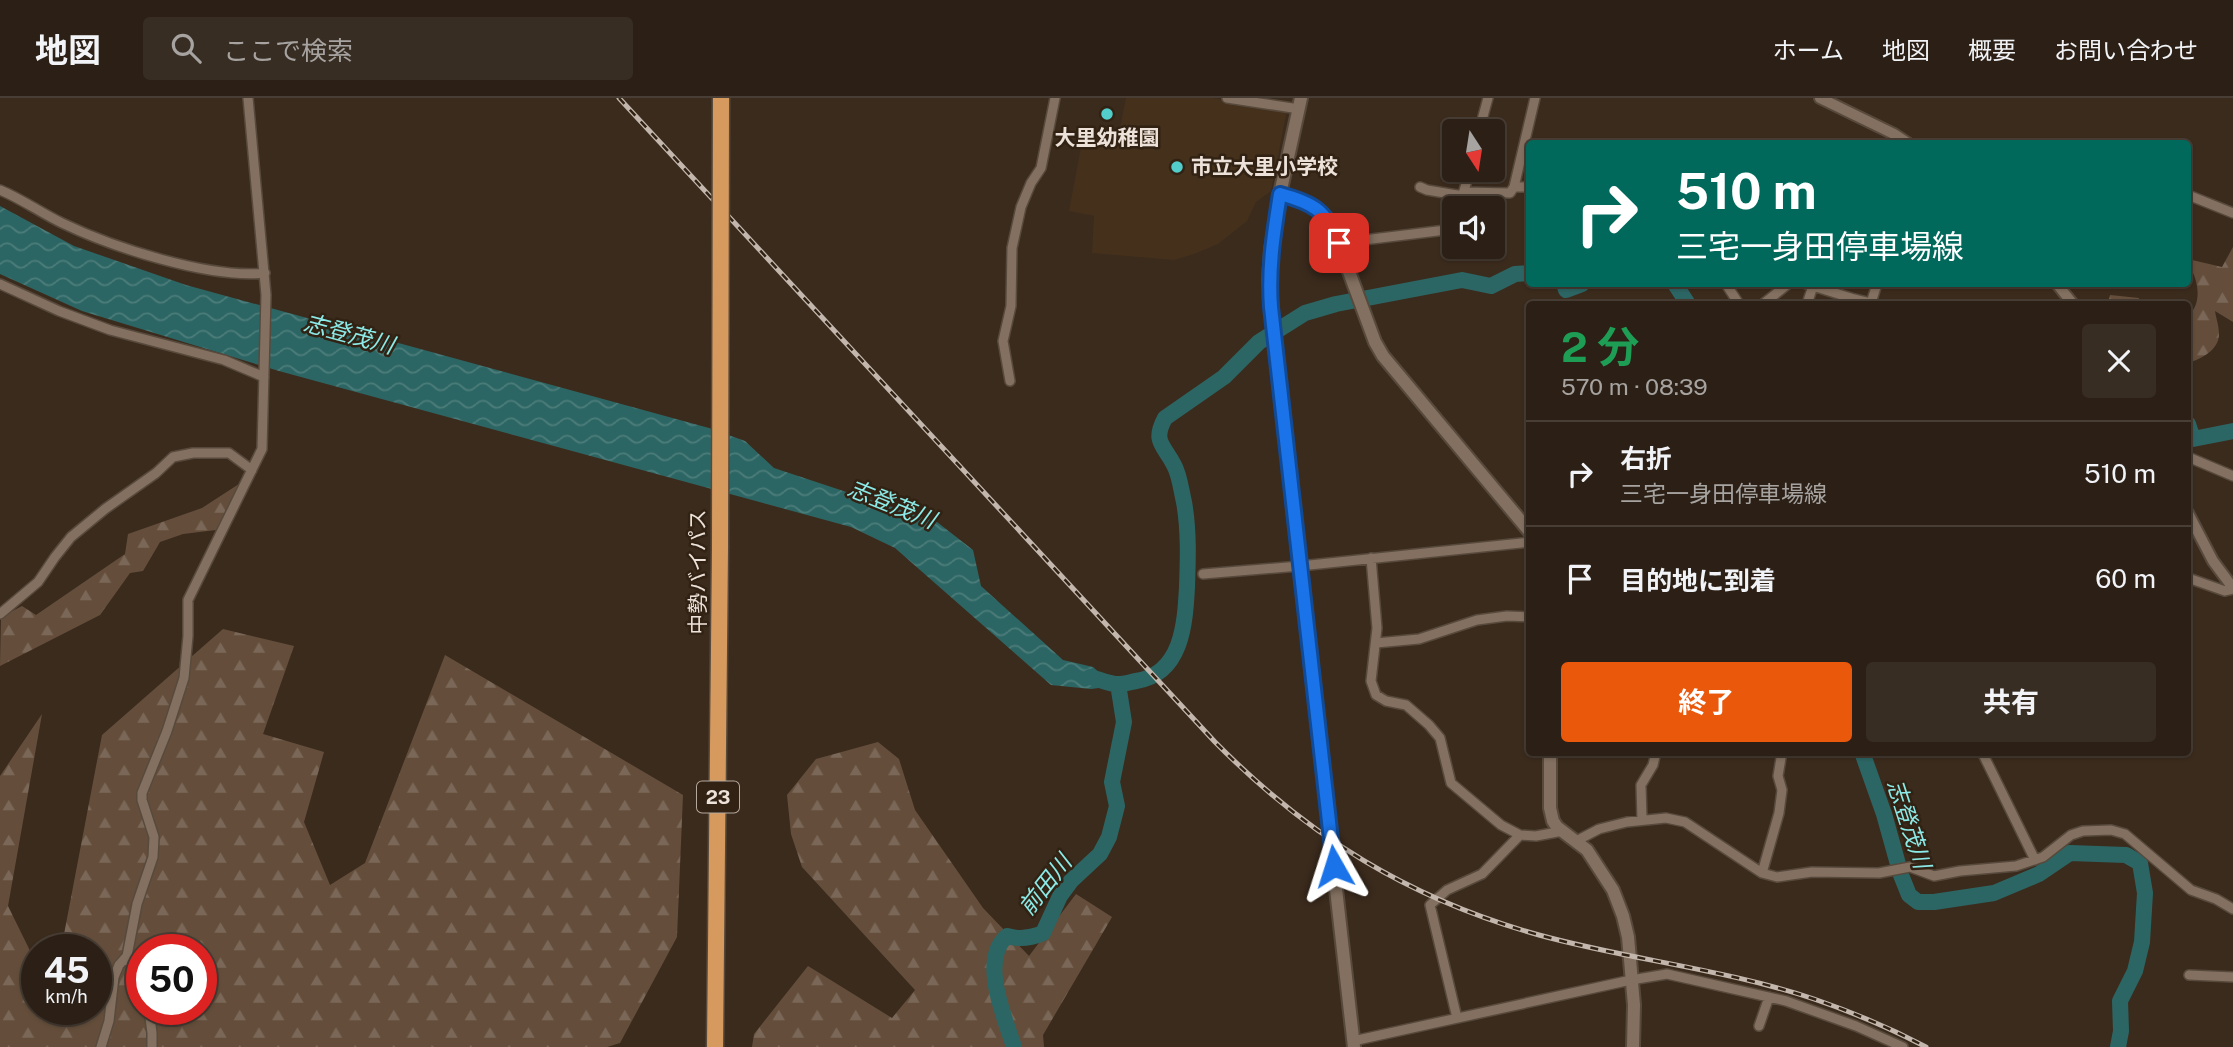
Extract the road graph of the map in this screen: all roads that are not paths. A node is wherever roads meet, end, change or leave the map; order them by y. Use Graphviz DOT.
graph roads {
  1 [pos="248,98"];
  2 [pos="721,98"];
  3 [pos="1055,98"];
  4 [pos="1227,98"];
  5 [pos="1488,98"];
  6 [pos="1535,98"];
  7 [pos="1820,98"];
  8 [pos="1300,103"];
  9 [pos="1482,119"];
  10 [pos="1900,140"];
  11 [pos="1466,182"];
  12 [pos="1420,187"];
  13 [pos="1514,187"];
  14 [pos="1526,187"];
  15 [pos="0,190"];
  16 [pos="1280,194"];
  17 [pos="1463,194"];
  18 [pos="2191,196"];
  19 [pos="2233,213"];
  20 [pos="1442,230"];
  21 [pos="1339,243"];
  22 [pos="265,273"];
  23 [pos="0,284"];
  24 [pos="1784,287"];
  25 [pos="1814,287"];
  26 [pos="2059,287"];
  27 [pos="1767,301"];
  28 [pos="1850,301"];
  29 [pos="2071,301"];
  30 [pos="265,375"];
  31 [pos="1010,381"];
  32 [pos="2191,458"];
  33 [pos="252,470"];
  34 [pos="2233,476"];
  35 [pos="2191,519"];
  36 [pos="1526,527"];
  37 [pos="1526,542"];
  38 [pos="1371,558"];
  39 [pos="1300,566"];
  40 [pos="1203,574"];
  41 [pos="2191,579"];
  42 [pos="2233,589"];
  43 [pos="0,614"];
  44 [pos="1526,617"];
  45 [pos="1376,643"];
  46 [pos="1550,756"];
  47 [pos="1655,756"];
  48 [pos="1781,756"];
  49 [pos="1984,756"];
  50 [pos="1642,820"];
  51 [pos="1563,831"];
  52 [pos="1520,835"];
  53 [pos="1576,841"];
  54 [pos="2035,860"];
  55 [pos="1762,873"];
  56 [pos="2233,909"];
  57 [pos="131,934"];
  58 [pos="126,958"];
  59 [pos="2189,975"];
  60 [pos="2233,977"];
  61 [pos="1631,980"];
  62 [pos="1769,997"];
  63 [pos="1457,1018"];
  64 [pos="150,1025"];
  65 [pos="1759,1027"];
  66 [pos="1353,1044"];
  67 [pos="101,1047"];
  68 [pos="152,1047"];
  69 [pos="715,1047"];
  70 [pos="1633,1047"];
  71 [pos="1903,1047"];
  1 -- 22 [label="street"];
  2 -- 69 [label="highway, 中勢バイパス / 23, bridge"];
  3 -- 31 [label="street"];
  4 -- 8 [label="street"];
  5 -- 9 [label="street"];
  6 -- 13 [label="street"];
  7 -- 10 [label="street"];
  8 -- 16 [label="main road"];
  11 -- 17 [label="street"];
  12 -- 17 [label="street"];
  13 -- 14 [label="street"];
  13 -- 17 [label="street"];
  15 -- 22 [label="street"];
  16 -- 21 [label="main road"];
  16 -- 39 [label="main road"];
  18 -- 19 [label="street"];
  20 -- 21 [label="street"];
  21 -- 36 [label="main road"];
  22 -- 30 [label="street"];
  23 -- 30 [label="street"];
  24 -- 27 [label="street"];
  25 -- 28 [label="street"];
  26 -- 29 [label="street"];
  30 -- 33 [label="street"];
  32 -- 34 [label="street"];
  33 -- 43 [label="street"];
  33 -- 57 [label="street"];
  35 -- 42 [label="street"];
  37 -- 38 [label="street"];
  38 -- 39 [label="street"];
  38 -- 45 [label="street"];
  39 -- 40 [label="street"];
  39 -- 66 [label="main road, bridge"];
  41 -- 42 [label="street"];
  44 -- 45 [label="street"];
  45 -- 52 [label="street"];
  46 -- 51 [label="main road"];
  47 -- 50 [label="street"];
  48 -- 55 [label="street"];
  49 -- 54 [label="street"];
  50 -- 53 [label="street"];
  50 -- 55 [label="street"];
  51 -- 52 [label="street"];
  51 -- 53 [label="main road"];
  52 -- 63 [label="street"];
  53 -- 61 [label="main road"];
  54 -- 55 [label="street"];
  54 -- 56 [label="street"];
  58 -- 67 [label="street"];
  59 -- 60 [label="street"];
  61 -- 62 [label="street"];
  61 -- 63 [label="street"];
  61 -- 70 [label="main road"];
  62 -- 65 [label="street"];
  62 -- 71 [label="street"];
  63 -- 66 [label="street"];
  64 -- 68 [label="street"];
}
